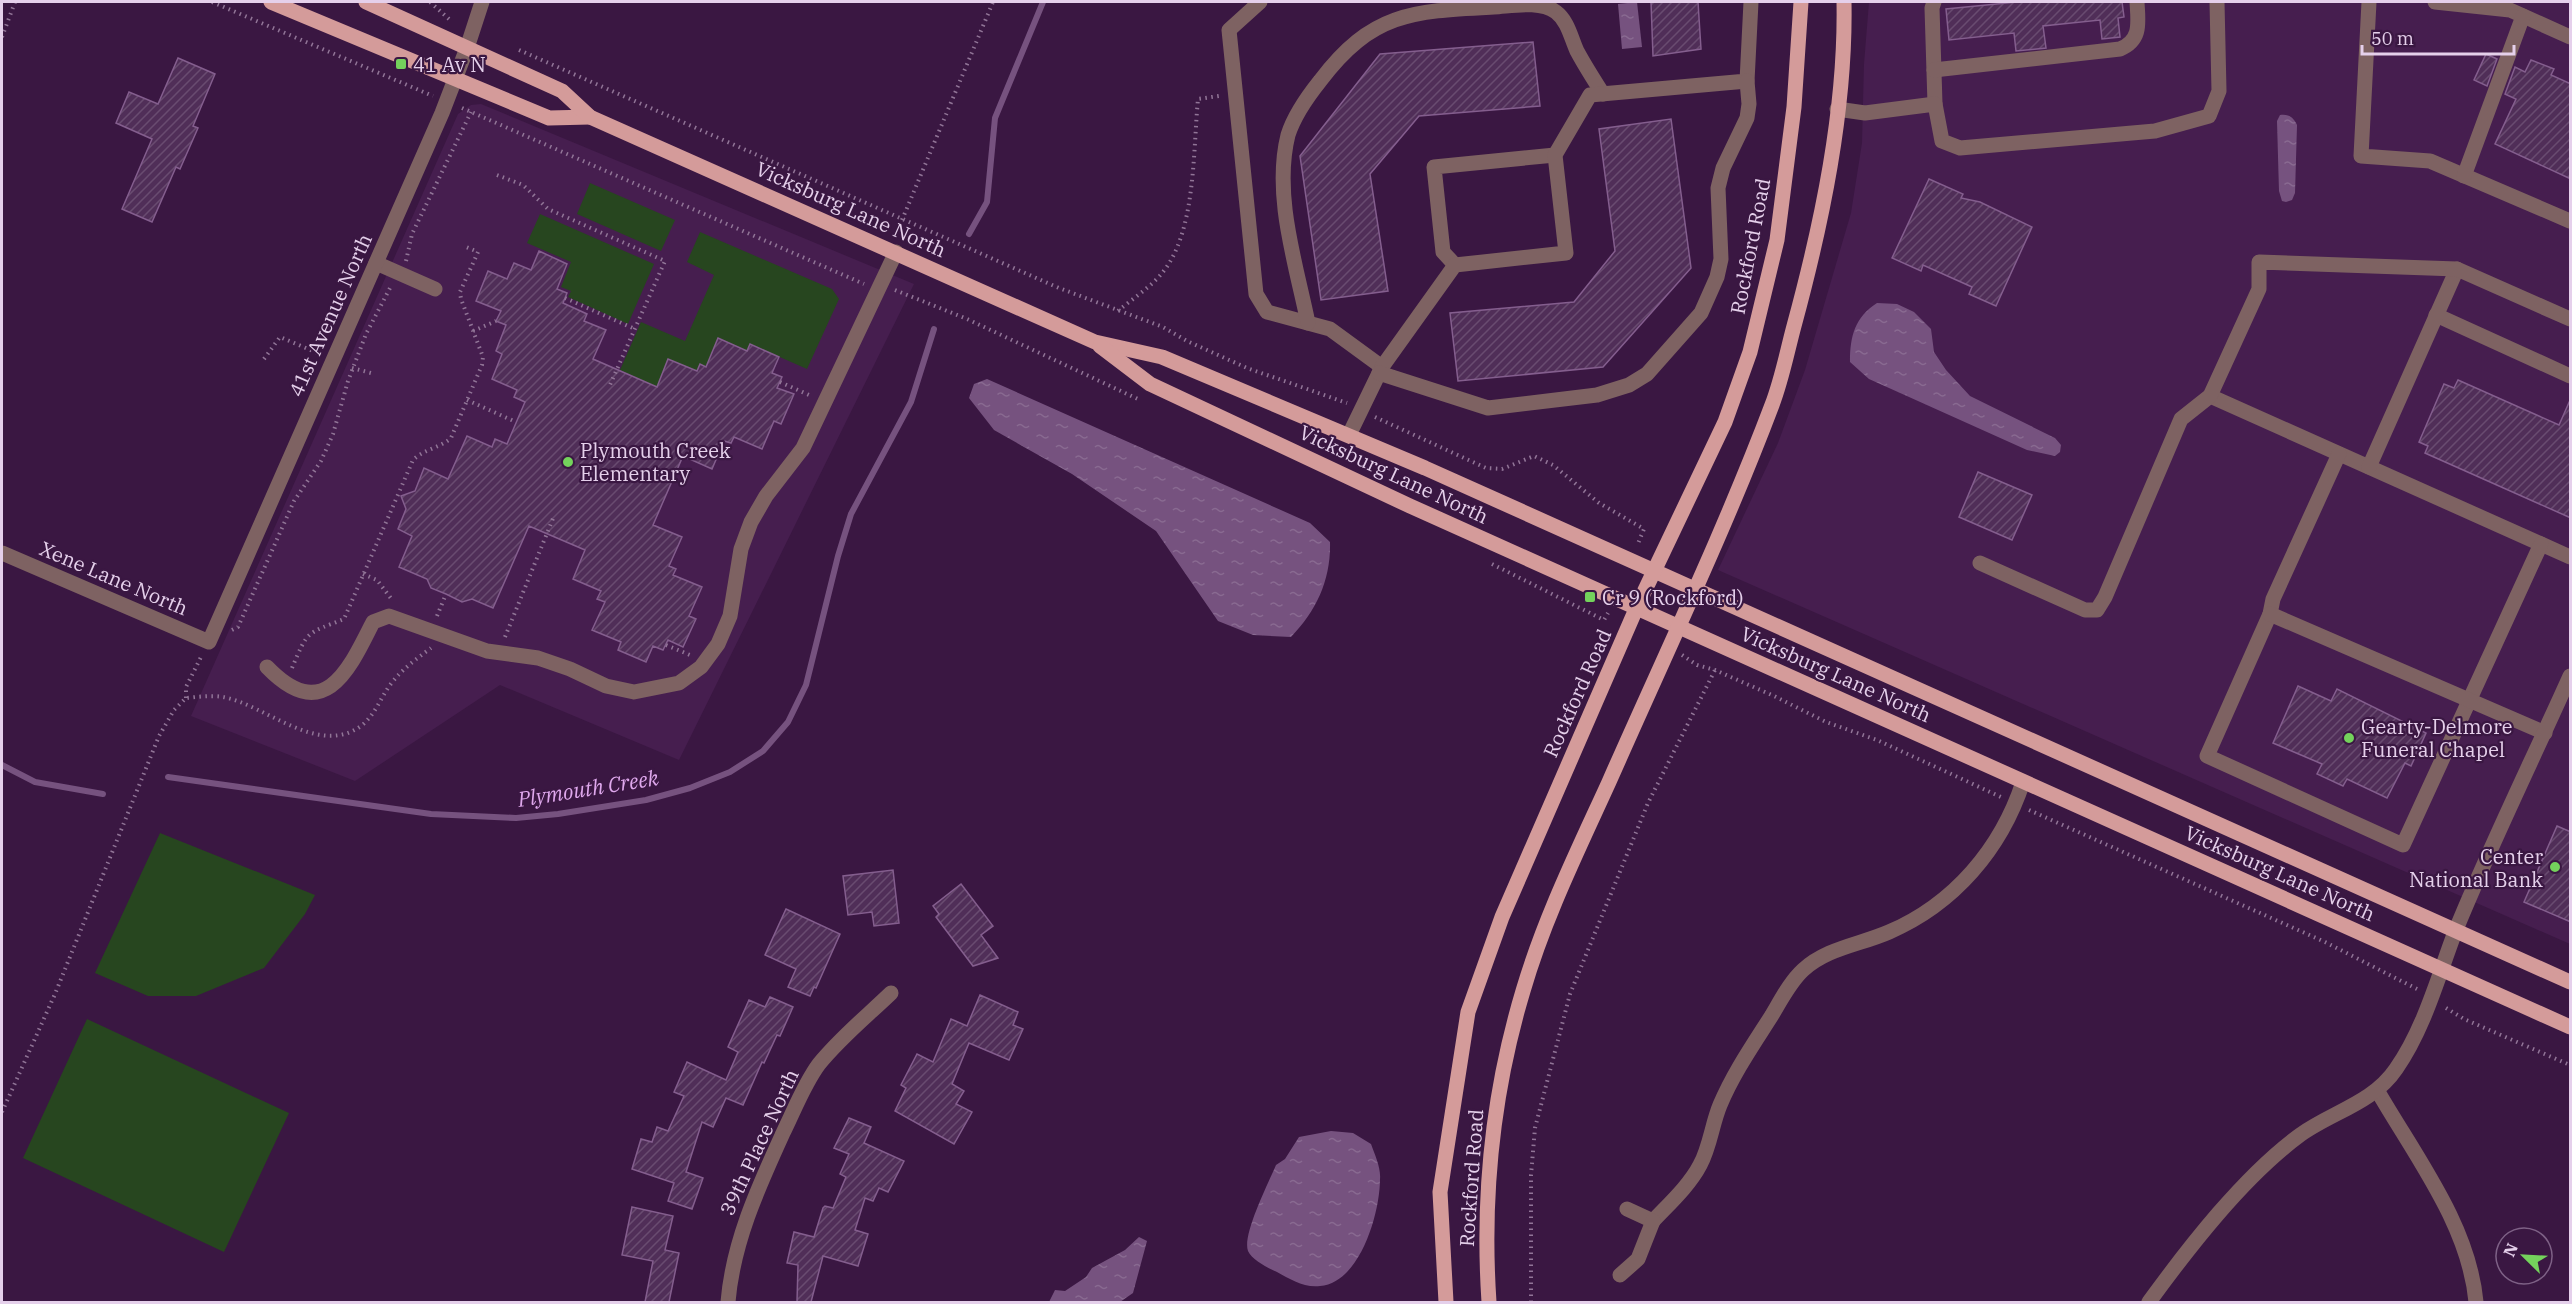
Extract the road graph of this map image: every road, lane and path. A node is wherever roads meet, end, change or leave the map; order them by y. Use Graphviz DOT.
graph roads {
  1 [pos="15,2"];
  2 [pos="212,2"];
  3 [pos="271,2"];
  4 [pos="366,2"];
  5 [pos="430,2"];
  6 [pos="482,2"];
  7 [pos="993,2"];
  8 [pos="1260,2"];
  9 [pos="1751,2"];
  10 [pos="1801,2"];
  11 [pos="1844,2"];
  12 [pos="1934,2"];
  13 [pos="2137,2"];
  14 [pos="2217,2"];
  15 [pos="2369,2"];
  16 [pos="2434,2"];
  17 [pos="1426,6"];
  18 [pos="2523,16"];
  19 [pos="473,29"];
  20 [pos="2,37"];
  21 [pos="2571,37"];
  22 [pos="512,47"];
  23 [pos="467,48"];
  24 [pos="1934,70"];
  25 [pos="456,77"];
  26 [pos="1747,81"];
  27 [pos="1235,94"];
  28 [pos="1603,94"];
  29 [pos="447,101"];
  30 [pos="1935,104"];
  31 [pos="1837,109"];
  32 [pos="471,112"];
  33 [pos="590,117"];
  34 [pos="1555,155"];
  35 [pos="497,175"];
  36 [pos="2464,176"];
  37 [pos="902,220"];
  38 [pos="2571,221"];
  39 [pos="466,247"];
  40 [pos="896,252"];
  41 [pos="376,263"];
  42 [pos="1455,265"];
  43 [pos="2457,269"];
  44 [pos="399,273"];
  45 [pos="881,285"];
  46 [pos="435,289"];
  47 [pos="565,298"];
  48 [pos="1117,311"];
  49 [pos="2436,315"];
  50 [pos="2571,319"];
  51 [pos="496,321"];
  52 [pos="1308,323"];
  53 [pos="634,329"];
  54 [pos="473,331"];
  55 [pos="1095,342"];
  56 [pos="264,359"];
  57 [pos="333,360"];
  58 [pos="353,368"];
  59 [pos="1380,370"];
  60 [pos="370,373"];
  61 [pos="2571,376"];
  62 [pos="780,382"];
  63 [pos="609,387"];
  64 [pos="2210,396"];
  65 [pos="467,400"];
  66 [pos="825,402"];
  67 [pos="1148,404"];
  68 [pos="1362,410"];
  69 [pos="516,422"];
  70 [pos="1349,435"];
  71 [pos="2339,454"];
  72 [pos="2369,467"];
  73 [pos="554,516"];
  74 [pos="1641,537"];
  75 [pos="2541,544"];
  76 [pos="1667,547"];
  77 [pos="2,553"];
  78 [pos="2571,557"];
  79 [pos="1629,561"];
  80 [pos="1489,563"];
  81 [pos="1980,563"];
  82 [pos="1654,571"];
  83 [pos="1694,589"];
  84 [pos="446,594"];
  85 [pos="1615,598"];
  86 [pos="1636,609"];
  87 [pos="2270,614"];
  88 [pos="1604,620"];
  89 [pos="1677,626"];
  90 [pos="1627,630"];
  91 [pos="436,634"];
  92 [pos="503,641"];
  93 [pos="209,642"];
  94 [pos="1668,648"];
  95 [pos="267,667"];
  96 [pos="1715,670"];
  97 [pos="2570,680"];
  98 [pos="285,683"];
  99 [pos="186,698"];
  100 [pos="2469,701"];
  101 [pos="2545,733"];
  102 [pos="2023,782"];
  103 [pos="2016,804"];
  104 [pos="2456,931"];
  105 [pos="2442,969"];
  106 [pos="2571,982"];
  107 [pos="891,993"];
  108 [pos="2430,997"];
  109 [pos="2571,1027"];
  110 [pos="2571,1065"];
  111 [pos="2377,1090"];
  112 [pos="2,1112"];
  113 [pos="1627,1209"];
  114 [pos="1653,1221"];
  115 [pos="1620,1275"];
  116 [pos="728,1302"];
  117 [pos="1446,1302"];
  118 [pos="1489,1302"];
  119 [pos="1531,1302"];
  120 [pos="2149,1302"];
  121 [pos="2476,1302"];
  1 -- 20 [label="path"];
  2 -- 29 [label="path"];
  3 -- 25 [label="main road, Vicksburg Lane North"];
  4 -- 23 [label="main road, Vicksburg Lane North"];
  5 -- 19 [label="path"];
  6 -- 19 [label="street, 41st Avenue North"];
  7 -- 37 [label="path"];
  8 -- 27 [label="street"];
  9 -- 26 [label="street"];
  10 -- 76 [label="main road, Rockford Road"];
  11 -- 31 [label="main road, Rockford Road"];
  12 -- 24 [label="street"];
  13 -- 24 [label="street"];
  14 -- 30 [label="street"];
  15 -- 36 [label="street"];
  16 -- 18 [label="street"];
  17 -- 28 [label="street"];
  17 -- 52 [label="street"];
  18 -- 21 [label="street"];
  18 -- 36 [label="street"];
  19 -- 23 [label="street, 41st Avenue North"];
  22 -- 37 [label="path"];
  23 -- 25 [label="street, 41st Avenue North"];
  23 -- 33 [label="main road, Vicksburg Lane North"];
  24 -- 30 [label="street"];
  25 -- 29 [label="street, 41st Avenue North"];
  25 -- 33 [label="main road, Vicksburg Lane North"];
  26 -- 28 [label="street"];
  26 -- 59 [label="street"];
  27 -- 48 [label="path"];
  27 -- 52 [label="street"];
  28 -- 34 [label="street"];
  29 -- 32 [label="path"];
  29 -- 41 [label="street, 41st Avenue North"];
  30 -- 31 [label="street"];
  31 -- 83 [label="main road, Rockford Road"];
  32 -- 44 [label="path"];
  32 -- 45 [label="path"];
  33 -- 40 [label="main road, Vicksburg Lane North"];
  34 -- 42 [label="street"];
  34 -- 42 [label="street"];
  35 -- 53 [label="path"];
  36 -- 38 [label="street"];
  37 -- 48 [label="path"];
  39 -- 54 [label="path"];
  40 -- 45 [label="street"];
  40 -- 55 [label="main road, Vicksburg Lane North"];
  41 -- 44 [label="street"];
  41 -- 57 [label="street, 41st Avenue North"];
  42 -- 59 [label="street"];
  43 -- 49 [label="street"];
  43 -- 50 [label="street"];
  43 -- 64 [label="street"];
  44 -- 46 [label="street"];
  44 -- 58 [label="path"];
  45 -- 66 [label="street"];
  45 -- 67 [label="path"];
  47 -- 53 [label="path"];
  48 -- 68 [label="path"];
  49 -- 61 [label="street"];
  49 -- 72 [label="street"];
  51 -- 54 [label="path"];
  52 -- 59 [label="street"];
  53 -- 63 [label="path"];
  54 -- 65 [label="path"];
  55 -- 70 [label="main road, Vicksburg Lane North"];
  55 -- 85 [label="main road, Vicksburg Lane North"];
  56 -- 57 [label="path"];
  57 -- 58 [label="path"];
  57 -- 93 [label="street, 41st Avenue North"];
  58 -- 60 [label="path"];
  58 -- 93 [label="path"];
  59 -- 68 [label="street"];
  62 -- 66 [label="path"];
  64 -- 71 [label="street"];
  64 -- 81 [label="street"];
  65 -- 69 [label="path"];
  65 -- 98 [label="path"];
  66 -- 91 [label="street"];
  68 -- 70 [label="street"];
  68 -- 74 [label="path"];
  70 -- 79 [label="main road, Vicksburg Lane North"];
  71 -- 72 [label="street"];
  71 -- 87 [label="street"];
  72 -- 75 [label="street"];
  73 -- 92 [label="path"];
  74 -- 76 [label="path"];
  74 -- 79 [label="path"];
  75 -- 78 [label="street"];
  75 -- 100 [label="street"];
  76 -- 82 [label="main road, Rockford Road"];
  77 -- 93 [label="street, Xene Lane North"];
  79 -- 82 [label="main road, Vicksburg Lane North"];
  80 -- 88 [label="path"];
  82 -- 83 [label="main road, Vicksburg Lane North"];
  82 -- 86 [label="main road, Rockford Road"];
  83 -- 89 [label="main road, Rockford Road"];
  83 -- 104 [label="main road, Vicksburg Lane North"];
  84 -- 91 [label="path"];
  85 -- 86 [label="main road, Vicksburg Lane North"];
  85 -- 88 [label="path"];
  86 -- 89 [label="main road, Vicksburg Lane North"];
  86 -- 90 [label="main road, Rockford Road"];
  87 -- 100 [label="street"];
  87 -- 100 [label="street"];
  88 -- 90 [label="path"];
  89 -- 94 [label="main road, Rockford Road"];
  89 -- 102 [label="main road, Vicksburg Lane North"];
  90 -- 117 [label="main road, Rockford Road"];
  91 -- 98 [label="street"];
  91 -- 99 [label="path"];
  93 -- 99 [label="path"];
  94 -- 96 [label="path"];
  94 -- 118 [label="main road, Rockford Road"];
  95 -- 98 [label="street"];
  96 -- 103 [label="path"];
  96 -- 119 [label="path"];
  97 -- 101 [label="street"];
  99 -- 112 [label="path"];
  100 -- 101 [label="street"];
  101 -- 104 [label="street"];
  102 -- 103 [label="street"];
  102 -- 105 [label="main road, Vicksburg Lane North"];
  103 -- 108 [label="path"];
  103 -- 114 [label="street"];
  104 -- 105 [label="street"];
  104 -- 106 [label="main road, Vicksburg Lane North"];
  105 -- 108 [label="street"];
  105 -- 109 [label="main road, Vicksburg Lane North"];
  107 -- 116 [label="street, 39th Place North"];
  108 -- 110 [label="path"];
  108 -- 111 [label="street"];
  111 -- 120 [label="street"];
  111 -- 121 [label="street"];
  113 -- 114 [label="street"];
  114 -- 115 [label="street"];
}
